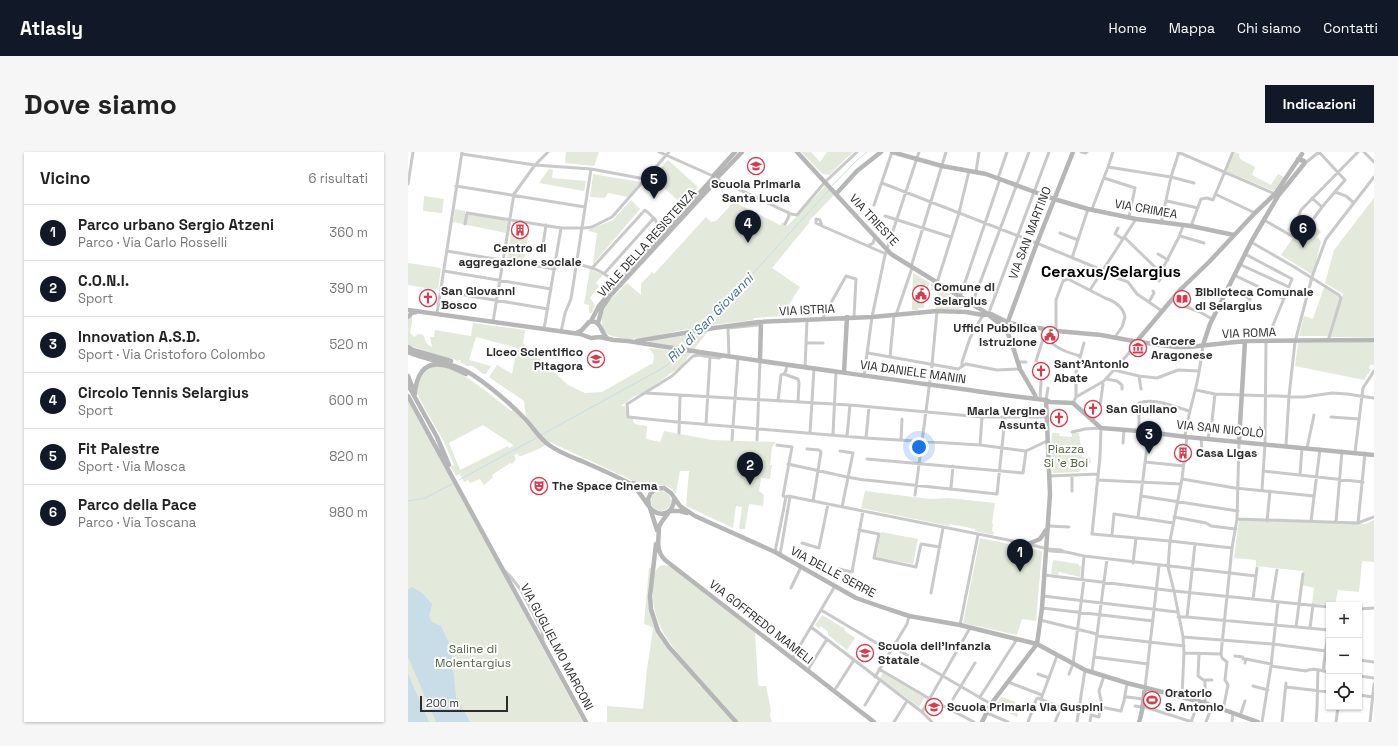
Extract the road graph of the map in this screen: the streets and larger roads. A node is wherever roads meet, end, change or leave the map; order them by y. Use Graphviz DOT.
graph roads {
  1 [pos="413,152"];
  2 [pos="548,152"];
  3 [pos="659,152"];
  4 [pos="736,152"];
  5 [pos="742,152"];
  6 [pos="797,152"];
  7 [pos="857,152"];
  8 [pos="881,152"];
  9 [pos="892,152"];
  10 [pos="919,152"];
  11 [pos="946,152"];
  12 [pos="979,152"];
  13 [pos="1007,152"];
  14 [pos="1029,152"];
  15 [pos="1049,152"];
  16 [pos="1072,152"];
  17 [pos="1081,152"];
  18 [pos="1087,152"];
  19 [pos="1113,152"];
  20 [pos="1179,152"];
  21 [pos="1233,152"];
  22 [pos="1319,152"];
  23 [pos="1358,152"];
  24 [pos="1364,152"];
  25 [pos="462,153"];
  26 [pos="1302,153"];
  27 [pos="668,154"];
  28 [pos="917,159"];
  29 [pos="1298,159"];
  30 [pos="1374,162"];
  31 [pos="1304,163"];
  32 [pos="535,165"];
  33 [pos="942,166"];
  34 [pos="1108,167"];
  35 [pos="591,170"];
  36 [pos="970,171"];
  37 [pos="976,172"];
  38 [pos="1224,172"];
  39 [pos="1337,172"];
  40 [pos="1171,177"];
  41 [pos="1374,177"];
  42 [pos="715,178"];
  43 [pos="1104,178"];
  44 [pos="645,179"];
  45 [pos="999,179"];
  46 [pos="826,183"];
  47 [pos="882,183"];
  48 [pos="1194,183"];
  49 [pos="408,184"];
  50 [pos="1016,185"];
  51 [pos="456,186"];
  52 [pos="1034,192"];
  53 [pos="1335,192"];
  54 [pos="835,193"];
  55 [pos="906,193"];
  56 [pos="514,194"];
  57 [pos="1215,194"];
  58 [pos="1277,195"];
  59 [pos="1312,198"];
  60 [pos="1054,199"];
  61 [pos="1166,201"];
  62 [pos="931,202"];
  63 [pos="1354,203"];
  64 [pos="874,205"];
  65 [pos="584,207"];
  66 [pos="1322,207"];
  67 [pos="1198,208"];
  68 [pos="1090,209"];
  69 [pos="790,213"];
  70 [pos="959,213"];
  71 [pos="1255,213"];
  72 [pos="1299,215"];
  73 [pos="885,216"];
  74 [pos="1129,217"];
  75 [pos="654,218"];
  76 [pos="1314,218"];
  77 [pos="897,219"];
  78 [pos="1136,219"];
  79 [pos="510,220"];
  80 [pos="1264,220"];
  81 [pos="986,223"];
  82 [pos="1161,223"];
  83 [pos="465,224"];
  84 [pos="658,224"];
  85 [pos="785,224"];
  86 [pos="546,225"];
  87 [pos="671,225"];
  88 [pos="822,226"];
  89 [pos="1183,226"];
  90 [pos="1191,226"];
  91 [pos="561,228"];
  92 [pos="582,228"];
  93 [pos="923,228"];
  94 [pos="1118,228"];
  95 [pos="1000,229"];
  96 [pos="1060,233"];
  97 [pos="1234,234"];
  98 [pos="662,235"];
  99 [pos="1018,236"];
  100 [pos="1180,236"];
  101 [pos="1292,236"];
  102 [pos="875,237"];
  103 [pos="951,237"];
  104 [pos="1123,238"];
  105 [pos="1078,240"];
  106 [pos="1251,242"];
  107 [pos="1037,243"];
  108 [pos="1204,243"];
  109 [pos="868,246"];
  110 [pos="447,250"];
  111 [pos="542,252"];
  112 [pos="886,252"];
  113 [pos="1158,254"];
  114 [pos="1245,254"];
  115 [pos="1072,258"];
  116 [pos="504,260"];
  117 [pos="1168,260"];
  118 [pos="577,264"];
  119 [pos="1239,264"];
  120 [pos="593,267"];
  121 [pos="911,267"];
  122 [pos="1163,268"];
  123 [pos="555,269"];
  124 [pos="444,271"];
  125 [pos="1102,271"];
  126 [pos="604,274"];
  127 [pos="1234,275"];
  128 [pos="1312,277"];
  129 [pos="500,281"];
  130 [pos="1159,281"];
  131 [pos="937,283"];
  132 [pos="617,284"];
  133 [pos="1228,287"];
  134 [pos="1289,288"];
  135 [pos="551,289"];
  136 [pos="1090,290"];
  137 [pos="441,291"];
  138 [pos="1153,291"];
  139 [pos="960,297"];
  140 [pos="1172,299"];
  141 [pos="1284,299"];
  142 [pos="497,301"];
  143 [pos="967,301"];
  144 [pos="1149,302"];
  145 [pos="972,304"];
  146 [pos="1245,308"];
  147 [pos="548,309"];
  148 [pos="408,310"];
  149 [pos="419,311"];
  150 [pos="937,311"];
  151 [pos="966,312"];
  152 [pos="1162,312"];
  153 [pos="437,314"];
  154 [pos="895,315"];
  155 [pos="985,315"];
  156 [pos="872,316"];
  157 [pos="408,317"];
  158 [pos="847,317"];
  159 [pos="854,317"];
  160 [pos="822,319"];
  161 [pos="1212,319"];
  162 [pos="807,320"];
  163 [pos="591,321"];
  164 [pos="996,321"];
  165 [pos="493,322"];
  166 [pos="1007,322"];
  167 [pos="598,323"];
  168 [pos="761,323"];
  169 [pos="584,328"];
  170 [pos="1044,329"];
  171 [pos="544,330"];
  172 [pos="601,330"];
  173 [pos="1056,330"];
  174 [pos="1007,331"];
  175 [pos="561,332"];
  176 [pos="575,333"];
  177 [pos="587,335"];
  178 [pos="1044,336"];
  179 [pos="597,337"];
  180 [pos="1116,337"];
  181 [pos="608,339"];
  182 [pos="1374,340"];
  183 [pos="628,341"];
  184 [pos="1135,341"];
  185 [pos="1244,341"];
  186 [pos="1328,341"];
  187 [pos="1266,342"];
  188 [pos="1295,342"];
  189 [pos="806,343"];
  190 [pos="823,343"];
  191 [pos="1084,343"];
  192 [pos="1203,345"];
  193 [pos="408,347"];
  194 [pos="408,352"];
  195 [pos="868,353"];
  196 [pos="722,356"];
  197 [pos="1080,356"];
  198 [pos="710,357"];
  199 [pos="729,357"];
  200 [pos="890,357"];
  201 [pos="738,358"];
  202 [pos="760,360"];
  203 [pos="1036,361"];
  204 [pos="1018,362"];
  205 [pos="1026,362"];
  206 [pos="787,365"];
  207 [pos="932,365"];
  208 [pos="962,366"];
  209 [pos="805,368"];
  210 [pos="814,369"];
  211 [pos="1020,369"];
  212 [pos="1114,370"];
  213 [pos="1199,371"];
  214 [pos="1374,371"];
  215 [pos="836,372"];
  216 [pos="844,373"];
  217 [pos="784,374"];
  218 [pos="473,375"];
  219 [pos="408,376"];
  220 [pos="864,376"];
  221 [pos="1140,376"];
  222 [pos="1106,379"];
  223 [pos="1041,381"];
  224 [pos="1102,383"];
  225 [pos="928,384"];
  226 [pos="408,385"];
  227 [pos="1048,388"];
  228 [pos="1122,389"];
  229 [pos="1141,389"];
  230 [pos="1196,390"];
  231 [pos="646,393"];
  232 [pos="415,394"];
  233 [pos="1215,394"];
  234 [pos="1242,395"];
  235 [pos="408,396"];
  236 [pos="680,396"];
  237 [pos="1266,396"];
  238 [pos="1289,396"];
  239 [pos="1362,396"];
  240 [pos="1076,397"];
  241 [pos="708,398"];
  242 [pos="1374,398"];
  243 [pos="734,399"];
  244 [pos="759,400"];
  245 [pos="1041,400"];
  246 [pos="778,401"];
  247 [pos="798,402"];
  248 [pos="812,403"];
  249 [pos="1073,403"];
  250 [pos="834,404"];
  251 [pos="850,405"];
  252 [pos="869,407"];
  253 [pos="1189,411"];
  254 [pos="925,412"];
  255 [pos="1314,415"];
  256 [pos="1046,416"];
  257 [pos="982,417"];
  258 [pos="1331,417"];
  259 [pos="1005,418"];
  260 [pos="902,419"];
  261 [pos="1093,420"];
  262 [pos="1359,420"];
  263 [pos="679,422"];
  264 [pos="706,424"];
  265 [pos="733,426"];
  266 [pos="757,428"];
  267 [pos="1102,428"];
  268 [pos="1124,430"];
  269 [pos="1139,431"];
  270 [pos="1072,432"];
  271 [pos="1149,432"];
  272 [pos="679,433"];
  273 [pos="810,433"];
  274 [pos="833,434"];
  275 [pos="848,436"];
  276 [pos="1186,436"];
  277 [pos="437,437"];
  278 [pos="866,438"];
  279 [pos="1201,438"];
  280 [pos="1208,438"];
  281 [pos="732,440"];
  282 [pos="757,440"];
  283 [pos="901,440"];
  284 [pos="1047,441"];
  285 [pos="1240,441"];
  286 [pos="921,442"];
  287 [pos="1123,443"];
  288 [pos="1265,444"];
  289 [pos="777,445"];
  290 [pos="980,445"];
  291 [pos="1286,446"];
  292 [pos="555,448"];
  293 [pos="807,448"];
  294 [pos="1002,448"];
  295 [pos="1302,448"];
  296 [pos="1307,448"];
  297 [pos="1320,449"];
  298 [pos="1202,450"];
  299 [pos="840,451"];
  300 [pos="1026,451"];
  301 [pos="1342,451"];
  302 [pos="1355,452"];
  303 [pos="1365,453"];
  304 [pos="1374,454"];
  305 [pos="867,459"];
  306 [pos="1145,462"];
  307 [pos="918,463"];
  308 [pos="788,464"];
  309 [pos="953,466"];
  310 [pos="1184,466"];
  311 [pos="818,470"];
  312 [pos="1000,470"];
  313 [pos="1264,471"];
  314 [pos="1098,474"];
  315 [pos="1300,474"];
  316 [pos="1072,475"];
  317 [pos="1050,476"];
  318 [pos="1317,476"];
  319 [pos="847,478"];
  320 [pos="1182,479"];
  321 [pos="1340,479"];
  322 [pos="1097,480"];
  323 [pos="1143,482"];
  324 [pos="1363,482"];
  325 [pos="1181,484"];
  326 [pos="916,485"];
  327 [pos="658,488"];
  328 [pos="951,488"];
  329 [pos="1238,488"];
  330 [pos="1262,490"];
  331 [pos="1072,491"];
  332 [pos="1270,491"];
  333 [pos="915,495"];
  334 [pos="785,496"];
  335 [pos="1141,496"];
  336 [pos="1314,496"];
  337 [pos="464,497"];
  338 [pos="790,497"];
  339 [pos="674,498"];
  340 [pos="813,501"];
  341 [pos="1177,501"];
  342 [pos="828,504"];
  343 [pos="649,506"];
  344 [pos="842,507"];
  345 [pos="863,511"];
  346 [pos="1238,511"];
  347 [pos="668,513"];
  348 [pos="695,516"];
  349 [pos="1174,517"];
  350 [pos="1374,517"];
  351 [pos="1138,518"];
  352 [pos="1237,519"];
  353 [pos="1268,521"];
  354 [pos="1311,521"];
  355 [pos="1336,522"];
  356 [pos="1173,523"];
  357 [pos="1358,523"];
  358 [pos="1069,527"];
  359 [pos="943,528"];
  360 [pos="658,529"];
  361 [pos="1048,529"];
  362 [pos="1236,529"];
  363 [pos="860,530"];
  364 [pos="978,535"];
  365 [pos="1112,535"];
  366 [pos="1136,538"];
  367 [pos="1170,540"];
  368 [pos="802,543"];
  369 [pos="1028,544"];
  370 [pos="1195,544"];
  371 [pos="940,547"];
  372 [pos="1046,548"];
  373 [pos="1232,548"];
  374 [pos="774,552"];
  375 [pos="780,555"];
  376 [pos="1084,556"];
  377 [pos="1106,559"];
  378 [pos="1133,563"];
  379 [pos="1159,566"];
  380 [pos="1168,566"];
  381 [pos="802,567"];
  382 [pos="1257,568"];
  383 [pos="1192,569"];
  384 [pos="838,570"];
  385 [pos="1277,570"];
  386 [pos="504,571"];
  387 [pos="1230,573"];
  388 [pos="1303,574"];
  389 [pos="1044,575"];
  390 [pos="1256,576"];
  391 [pos="1083,580"];
  392 [pos="1103,583"];
  393 [pos="835,586"];
  394 [pos="790,588"];
  395 [pos="1157,589"];
  396 [pos="1174,591"];
  397 [pos="1190,592"];
  398 [pos="931,593"];
  399 [pos="1043,596"];
  400 [pos="1227,596"];
  401 [pos="1253,599"];
  402 [pos="1081,601"];
  403 [pos="1272,601"];
  404 [pos="1278,602"];
  405 [pos="1100,603"];
  406 [pos="1299,604"];
  407 [pos="1312,605"];
  408 [pos="1326,607"];
  409 [pos="1042,608"];
  410 [pos="1374,608"];
  411 [pos="1154,609"];
  412 [pos="1362,609"];
  413 [pos="821,610"];
  414 [pos="1177,612"];
  415 [pos="1080,613"];
  416 [pos="1099,615"];
  417 [pos="909,616"];
  418 [pos="1178,617"];
  419 [pos="1187,617"];
  420 [pos="1040,620"];
  421 [pos="1153,621"];
  422 [pos="1225,621"];
  423 [pos="960,625"];
  424 [pos="811,626"];
  425 [pos="1275,626"];
  426 [pos="1296,627"];
  427 [pos="970,628"];
  428 [pos="1310,628"];
  429 [pos="1078,629"];
  430 [pos="1326,630"];
  431 [pos="1097,635"];
  432 [pos="1183,637"];
  433 [pos="827,639"];
  434 [pos="1017,639"];
  435 [pos="1222,640"];
  436 [pos="1151,642"];
  437 [pos="543,643"];
  438 [pos="1037,644"];
  439 [pos="1273,644"];
  440 [pos="1184,646"];
  441 [pos="893,647"];
  442 [pos="890,651"];
  443 [pos="1326,651"];
  444 [pos="1184,653"];
  445 [pos="1199,654"];
  446 [pos="1221,654"];
  447 [pos="1057,656"];
  448 [pos="1235,656"];
  449 [pos="1094,657"];
  450 [pos="792,659"];
  451 [pos="854,660"];
  452 [pos="1362,660"];
  453 [pos="1374,662"];
  454 [pos="975,663"];
  455 [pos="1073,664"];
  456 [pos="1148,664"];
  457 [pos="1271,665"];
  458 [pos="809,668"];
  459 [pos="879,670"];
  460 [pos="1086,670"];
  461 [pos="1318,670"];
  462 [pos="1323,671"];
  463 [pos="1092,672"];
  464 [pos="1326,672"];
  465 [pos="1038,674"];
  466 [pos="1070,674"];
  467 [pos="943,676"];
  468 [pos="1104,676"];
  469 [pos="1362,676"];
  470 [pos="875,677"];
  471 [pos="1049,678"];
  472 [pos="1374,678"];
  473 [pos="880,680"];
  474 [pos="1079,680"];
  475 [pos="1084,680"];
  476 [pos="1205,680"];
  477 [pos="1212,680"];
  478 [pos="1008,682"];
  479 [pos="1126,683"];
  480 [pos="1374,684"];
  481 [pos="1253,686"];
  482 [pos="961,687"];
  483 [pos="836,688"];
  484 [pos="1145,688"];
  485 [pos="1268,690"];
  486 [pos="1317,690"];
  487 [pos="1326,692"];
  488 [pos="1362,695"];
  489 [pos="1182,696"];
  490 [pos="980,697"];
  491 [pos="1128,697"];
  492 [pos="1373,697"];
  493 [pos="1040,698"];
  494 [pos="930,699"];
  495 [pos="953,699"];
  496 [pos="1143,699"];
  497 [pos="907,701"];
  498 [pos="1199,701"];
  499 [pos="1245,701"];
  500 [pos="1205,703"];
  501 [pos="992,704"];
  502 [pos="865,705"];
  503 [pos="1135,706"];
  504 [pos="1142,706"];
  505 [pos="1212,706"];
  506 [pos="1101,707"];
  507 [pos="1224,710"];
  508 [pos="1338,710"];
  509 [pos="922,712"];
  510 [pos="987,712"];
  511 [pos="1233,713"];
  512 [pos="1240,716"];
  513 [pos="586,722"];
  514 [pos="736,722"];
  515 [pos="874,722"];
  516 [pos="894,722"];
  517 [pos="932,722"];
  518 [pos="974,722"];
  519 [pos="982,722"];
  520 [pos="1008,722"];
  521 [pos="1028,722"];
  522 [pos="1055,722"];
  523 [pos="1077,722"];
  524 [pos="1090,722"];
  525 [pos="1139,722"];
  526 [pos="1192,722"];
  527 [pos="1206,722"];
  528 [pos="1232,722"];
  529 [pos="1256,722"];
  530 [pos="1262,722"];
  531 [pos="1282,722"];
  532 [pos="1316,722"];
  533 [pos="1336,722"];
  534 [pos="1370,722"];
  1 -- 49 [label="street"];
  2 -- 32 [label="street"];
  3 -- 27 [label="street"];
  4 -- 42 [label="street"];
  5 -- 42 [label="street"];
  6 -- 46 [label="street, VIA TRIESTE"];
  7 -- 46 [label="street"];
  8 -- 54 [label="street"];
  9 -- 28 [label="street, VIA CRIMEA"];
  9 -- 47 [label="street"];
  10 -- 28 [label="street"];
  11 -- 33 [label="street"];
  12 -- 37 [label="street"];
  13 -- 45 [label="street"];
  14 -- 50 [label="street"];
  15 -- 52 [label="street"];
  16 -- 60 [label="street, VIA SAN MARTINO"];
  17 -- 18 [label="street"];
  19 -- 34 [label="street"];
  20 -- 38 [label="street"];
  20 -- 40 [label="street"];
  21 -- 38 [label="street"];
  22 -- 31 [label="street"];
  22 -- 39 [label="street"];
  23 -- 39 [label="street"];
  24 -- 30 [label="street"];
  25 -- 32 [label="street"];
  25 -- 51 [label="street"];
  26 -- 29 [label="street"];
  26 -- 31 [label="street"];
  27 -- 42 [label="street"];
  27 -- 44 [label="street"];
  28 -- 33 [label="street, VIA CRIMEA"];
  28 -- 55 [label="street"];
  29 -- 31 [label="street"];
  29 -- 58 [label="street"];
  31 -- 58 [label="street"];
  32 -- 35 [label="street"];
  32 -- 56 [label="street"];
  33 -- 36 [label="street, VIA CRIMEA"];
  33 -- 62 [label="street"];
  34 -- 40 [label="street"];
  34 -- 43 [label="street"];
  35 -- 44 [label="street"];
  35 -- 65 [label="street"];
  36 -- 37 [label="street, VIA CRIMEA"];
  36 -- 70 [label="street"];
  37 -- 45 [label="street, VIA CRIMEA"];
  38 -- 57 [label="street"];
  38 -- 58 [label="street"];
  39 -- 53 [label="street"];
  39 -- 59 [label="street"];
  40 -- 48 [label="street"];
  40 -- 61 [label="street"];
  41 -- 63 [label="street"];
  42 -- 69 [label="street"];
  42 -- 87 [label="street, VIALE DELLA RESISTENZA"];
  42 -- 167 [label="street, VIALE DELLA RESISTENZA"];
  43 -- 68 [label="street"];
  43 -- 74 [label="street"];
  44 -- 92 [label="street"];
  45 -- 50 [label="street, VIA CRIMEA"];
  45 -- 81 [label="street"];
  46 -- 54 [label="street, VIA TRIESTE"];
  46 -- 69 [label="street"];
  47 -- 55 [label="street"];
  47 -- 64 [label="street"];
  50 -- 52 [label="street, VIA CRIMEA"];
  50 -- 95 [label="street"];
  51 -- 56 [label="street"];
  51 -- 110 [label="street"];
  52 -- 60 [label="street, VIA CRIMEA"];
  52 -- 99 [label="street"];
  53 -- 63 [label="street"];
  53 -- 66 [label="street"];
  54 -- 102 [label="street, VIA TRIESTE"];
  55 -- 62 [label="street"];
  55 -- 77 [label="street"];
  56 -- 65 [label="street"];
  56 -- 79 [label="street"];
  57 -- 67 [label="street"];
  57 -- 71 [label="street"];
  58 -- 71 [label="street"];
  58 -- 80 [label="street"];
  59 -- 66 [label="street"];
  59 -- 72 [label="street"];
  60 -- 68 [label="street, VIA CRIMEA"];
  60 -- 107 [label="street, VIA SAN MARTINO"];
  61 -- 67 [label="street"];
  61 -- 82 [label="street"];
  62 -- 70 [label="street"];
  62 -- 93 [label="street"];
  63 -- 128 [label="street"];
  65 -- 92 [label="street"];
  66 -- 76 [label="street"];
  67 -- 90 [label="street"];
  68 -- 74 [label="street, VIA CRIMEA"];
  68 -- 105 [label="street"];
  69 -- 85 [label="street"];
  70 -- 81 [label="street"];
  70 -- 103 [label="street"];
  71 -- 97 [label="street"];
  73 -- 77 [label="street"];
  74 -- 78 [label="street, VIA CRIMEA"];
  75 -- 84 [label="street"];
  75 -- 120 [label="street"];
  75 -- 126 [label="street"];
  77 -- 93 [label="street"];
  77 -- 112 [label="street"];
  78 -- 82 [label="street, VIA CRIMEA"];
  78 -- 104 [label="street"];
  79 -- 83 [label="street"];
  79 -- 86 [label="street"];
  79 -- 116 [label="street"];
  80 -- 101 [label="street"];
  80 -- 106 [label="street"];
  81 -- 95 [label="street"];
  81 -- 139 [label="street"];
  82 -- 89 [label="street, VIA CRIMEA"];
  84 -- 87 [label="street"];
  84 -- 98 [label="street"];
  86 -- 91 [label="street"];
  86 -- 111 [label="street"];
  87 -- 98 [label="street, VIALE DELLA RESISTENZA"];
  88 -- 109 [label="street"];
  89 -- 90 [label="street, VIA CRIMEA"];
  89 -- 100 [label="street"];
  90 -- 97 [label="street, VIA CRIMEA"];
  91 -- 92 [label="street"];
  91 -- 123 [label="street"];
  92 -- 118 [label="street"];
  93 -- 103 [label="street"];
  93 -- 121 [label="street"];
  94 -- 104 [label="street"];
  95 -- 99 [label="street"];
  95 -- 145 [label="street"];
  96 -- 105 [label="street"];
  97 -- 140 [label="street"];
  98 -- 132 [label="street, VIALE DELLA RESISTENZA"];
  99 -- 107 [label="street"];
  99 -- 155 [label="street"];
  100 -- 108 [label="street"];
  100 -- 117 [label="street"];
  102 -- 109 [label="street"];
  102 -- 112 [label="street, VIA TRIESTE"];
  103 -- 131 [label="street"];
  104 -- 122 [label="street"];
  104 -- 125 [label="street"];
  105 -- 115 [label="street"];
  106 -- 114 [label="street"];
  106 -- 128 [label="street"];
  107 -- 115 [label="street"];
  107 -- 166 [label="street, VIA SAN MARTINO"];
  109 -- 112 [label="street"];
  110 -- 116 [label="street"];
  110 -- 124 [label="street"];
  112 -- 121 [label="street, VIA TRIESTE"];
  112 -- 156 [label="street"];
  113 -- 117 [label="street"];
  114 -- 119 [label="street"];
  114 -- 134 [label="street"];
  115 -- 125 [label="street"];
  116 -- 123 [label="street"];
  116 -- 129 [label="street"];
  117 -- 122 [label="street"];
  118 -- 120 [label="street"];
  118 -- 175 [label="street"];
  119 -- 127 [label="street"];
  119 -- 134 [label="street"];
  120 -- 126 [label="street"];
  121 -- 131 [label="street, VIA TRIESTE"];
  121 -- 154 [label="street"];
  122 -- 130 [label="street"];
  123 -- 135 [label="street"];
  124 -- 129 [label="street"];
  124 -- 137 [label="street"];
  125 -- 136 [label="street"];
  125 -- 144 [label="street"];
  126 -- 132 [label="street"];
  127 -- 133 [label="street"];
  127 -- 141 [label="street"];
  128 -- 186 [label="street"];
  128 -- 188 [label="street"];
  129 -- 135 [label="street"];
  129 -- 142 [label="street"];
  131 -- 139 [label="street, VIA TRIESTE"];
  132 -- 163 [label="street, VIALE DELLA RESISTENZA"];
  133 -- 146 [label="street"];
  133 -- 161 [label="street"];
  134 -- 141 [label="street"];
  135 -- 147 [label="street"];
  136 -- 173 [label="street"];
  136 -- 180 [label="street"];
  137 -- 142 [label="street"];
  137 -- 153 [label="street"];
  138 -- 144 [label="street"];
  139 -- 143 [label="street, VIA TRIESTE"];
  140 -- 152 [label="street"];
  140 -- 161 [label="street"];
  141 -- 187 [label="street"];
  142 -- 147 [label="street"];
  142 -- 165 [label="street"];
  143 -- 145 [label="street, VIA TRIESTE"];
  143 -- 151 [label="street"];
  144 -- 152 [label="street"];
  145 -- 151 [label="street"];
  145 -- 155 [label="street, VIA TRIESTE"];
  147 -- 171 [label="street"];
  148 -- 149 [label="street"];
  149 -- 153 [label="street"];
  149 -- 157 [label="street"];
  150 -- 151 [label="street, VIA ISTRIA"];
  150 -- 154 [label="street, VIA ISTRIA"];
  150 -- 207 [label="street"];
  151 -- 155 [label="street, VIA ISTRIA"];
  152 -- 184 [label="street"];
  153 -- 165 [label="street"];
  154 -- 156 [label="street, VIA ISTRIA"];
  154 -- 200 [label="street"];
  155 -- 164 [label="street"];
  155 -- 166 [label="street"];
  155 -- 208 [label="street"];
  156 -- 159 [label="street, VIA ISTRIA"];
  156 -- 195 [label="street"];
  158 -- 159 [label="street, VIA ISTRIA"];
  158 -- 160 [label="street, VIA ISTRIA"];
  158 -- 216 [label="street"];
  159 -- 160 [label="street"];
  160 -- 162 [label="street, VIA ISTRIA"];
  161 -- 192 [label="street"];
  162 -- 168 [label="street, VIA ISTRIA"];
  162 -- 189 [label="street"];
  163 -- 167 [label="street"];
  163 -- 169 [label="street"];
  164 -- 166 [label="street"];
  164 -- 174 [label="street"];
  165 -- 171 [label="street"];
  166 -- 170 [label="street, VIA ROMA"];
  166 -- 174 [label="street"];
  167 -- 172 [label="street"];
  168 -- 183 [label="street, VIA ISTRIA"];
  168 -- 199 [label="street"];
  168 -- 202 [label="street"];
  169 -- 176 [label="street"];
  169 -- 177 [label="street"];
  170 -- 173 [label="street, VIA ROMA"];
  170 -- 178 [label="street"];
  171 -- 175 [label="street"];
  172 -- 179 [label="street"];
  172 -- 181 [label="street"];
  173 -- 180 [label="street, VIA ROMA"];
  174 -- 204 [label="street"];
  175 -- 176 [label="street"];
  176 -- 177 [label="street"];
  177 -- 179 [label="street"];
  178 -- 197 [label="street"];
  178 -- 203 [label="street"];
  179 -- 181 [label="street, VIA DANIELE MANIN"];
  180 -- 184 [label="street, VIA ROMA"];
  181 -- 183 [label="street, VIA DANIELE MANIN"];
  182 -- 186 [label="street, VIA ROMA"];
  183 -- 196 [label="street, VIA DANIELE MANIN"];
  184 -- 192 [label="street, VIA ROMA"];
  184 -- 212 [label="street"];
  185 -- 187 [label="street, VIA ROMA"];
  185 -- 192 [label="street, VIA ROMA"];
  185 -- 234 [label="street"];
  186 -- 188 [label="street, VIA ROMA"];
  187 -- 188 [label="street, VIA ROMA"];
  187 -- 237 [label="street"];
  188 -- 238 [label="street"];
  189 -- 190 [label="street"];
  189 -- 209 [label="street"];
  191 -- 197 [label="street"];
  192 -- 213 [label="street"];
  193 -- 218 [label="street"];
  194 -- 218 [label="street"];
  195 -- 200 [label="street"];
  195 -- 220 [label="street"];
  196 -- 198 [label="street"];
  196 -- 199 [label="street, VIA DANIELE MANIN"];
  197 -- 240 [label="street"];
  198 -- 231 [label="street"];
  198 -- 241 [label="street"];
  199 -- 201 [label="street, VIA DANIELE MANIN"];
  200 -- 207 [label="street"];
  201 -- 202 [label="street, VIA DANIELE MANIN"];
  201 -- 243 [label="street"];
  202 -- 206 [label="street, VIA DANIELE MANIN"];
  202 -- 244 [label="street"];
  204 -- 205 [label="street"];
  204 -- 211 [label="street"];
  206 -- 209 [label="street, VIA DANIELE MANIN"];
  206 -- 217 [label="street"];
  207 -- 208 [label="street"];
  207 -- 225 [label="street"];
  208 -- 211 [label="street"];
  209 -- 210 [label="street, VIA DANIELE MANIN"];
  210 -- 215 [label="street, VIA DANIELE MANIN"];
  210 -- 248 [label="street"];
  211 -- 245 [label="street"];
  212 -- 221 [label="street"];
  212 -- 222 [label="street"];
  213 -- 221 [label="street"];
  213 -- 230 [label="street"];
  214 -- 239 [label="street"];
  215 -- 216 [label="street, VIA DANIELE MANIN"];
  215 -- 250 [label="street"];
  216 -- 220 [label="street, VIA DANIELE MANIN"];
  217 -- 246 [label="street"];
  217 -- 247 [label="street"];
  218 -- 232 [label="street"];
  218 -- 292 [label="street"];
  219 -- 232 [label="street"];
  220 -- 225 [label="street, VIA DANIELE MANIN"];
  221 -- 229 [label="street"];
  222 -- 224 [label="street"];
  222 -- 228 [label="street"];
  223 -- 245 [label="street"];
  224 -- 240 [label="street"];
  224 -- 261 [label="street"];
  225 -- 245 [label="street, VIA DANIELE MANIN"];
  225 -- 254 [label="street"];
  226 -- 277 [label="street"];
  227 -- 245 [label="street"];
  230 -- 233 [label="street"];
  230 -- 253 [label="street"];
  231 -- 236 [label="street"];
  231 -- 263 [label="street"];
  232 -- 277 [label="street"];
  233 -- 234 [label="street"];
  233 -- 280 [label="street"];
  234 -- 237 [label="street"];
  234 -- 285 [label="street"];
  235 -- 337 [label="street"];
  236 -- 241 [label="street"];
  236 -- 263 [label="street"];
  237 -- 238 [label="street"];
  237 -- 288 [label="street"];
  238 -- 239 [label="street"];
  238 -- 291 [label="street"];
  239 -- 242 [label="street"];
  239 -- 262 [label="street"];
  240 -- 249 [label="street"];
  241 -- 243 [label="street"];
  241 -- 264 [label="street"];
  243 -- 244 [label="street"];
  243 -- 265 [label="street"];
  244 -- 246 [label="street"];
  244 -- 266 [label="street"];
  245 -- 249 [label="street, VIA DANIELE MANIN"];
  245 -- 256 [label="street"];
  246 -- 247 [label="street"];
  247 -- 248 [label="street"];
  248 -- 250 [label="street"];
  248 -- 273 [label="street"];
  249 -- 261 [label="street"];
  250 -- 251 [label="street"];
  250 -- 274 [label="street"];
  251 -- 252 [label="street"];
  251 -- 275 [label="street"];
  252 -- 254 [label="street"];
  252 -- 278 [label="street"];
  253 -- 269 [label="street"];
  253 -- 276 [label="street"];
  254 -- 257 [label="street"];
  254 -- 286 [label="street"];
  255 -- 296 [label="street"];
  256 -- 259 [label="street"];
  256 -- 284 [label="street"];
  257 -- 259 [label="street"];
  257 -- 290 [label="street"];
  258 -- 262 [label="street"];
  259 -- 294 [label="street"];
  260 -- 283 [label="street"];
  261 -- 267 [label="street"];
  262 -- 302 [label="street"];
  263 -- 264 [label="street"];
  263 -- 272 [label="street"];
  264 -- 265 [label="street"];
  265 -- 266 [label="street"];
  265 -- 281 [label="street"];
  266 -- 273 [label="street"];
  266 -- 282 [label="street"];
  267 -- 268 [label="street, VIA SAN NICOLÒ"];
  267 -- 270 [label="street"];
  267 -- 314 [label="street"];
  268 -- 269 [label="street, VIA SAN NICOLÒ"];
  268 -- 287 [label="street"];
  269 -- 271 [label="street, VIA SAN NICOLÒ"];
  271 -- 276 [label="street, VIA SAN NICOLÒ"];
  271 -- 306 [label="street"];
  273 -- 274 [label="street"];
  274 -- 275 [label="street"];
  275 -- 278 [label="street"];
  276 -- 279 [label="street, VIA SAN NICOLÒ"];
  276 -- 310 [label="street"];
  277 -- 337 [label="street"];
  278 -- 283 [label="street"];
  279 -- 280 [label="street, VIA SAN NICOLÒ"];
  279 -- 298 [label="street"];
  280 -- 285 [label="street, VIA SAN NICOLÒ"];
  283 -- 286 [label="street"];
  284 -- 300 [label="street"];
  284 -- 317 [label="street"];
  285 -- 288 [label="street, VIA SAN NICOLÒ"];
  285 -- 329 [label="street"];
  286 -- 290 [label="street"];
  286 -- 307 [label="street"];
  288 -- 291 [label="street, VIA SAN NICOLÒ"];
  288 -- 313 [label="street"];
  289 -- 308 [label="street"];
  290 -- 294 [label="street"];
  291 -- 295 [label="street, VIA SAN NICOLÒ"];
  292 -- 327 [label="street"];
  292 -- 343 [label="street"];
  293 -- 311 [label="street"];
  294 -- 300 [label="street"];
  294 -- 312 [label="street"];
  295 -- 296 [label="street, VIA SAN NICOLÒ"];
  295 -- 315 [label="street"];
  296 -- 297 [label="street, VIA SAN NICOLÒ"];
  297 -- 301 [label="street, VIA SAN NICOLÒ"];
  297 -- 318 [label="street"];
  299 -- 319 [label="street"];
  300 -- 312 [label="street"];
  301 -- 302 [label="street, VIA SAN NICOLÒ"];
  301 -- 321 [label="street"];
  302 -- 303 [label="street, VIA SAN NICOLÒ"];
  303 -- 304 [label="street, VIA SAN NICOLÒ"];
  303 -- 324 [label="street"];
  305 -- 307 [label="street"];
  306 -- 310 [label="street"];
  306 -- 323 [label="street"];
  307 -- 309 [label="street"];
  307 -- 326 [label="street"];
  308 -- 311 [label="street"];
  308 -- 334 [label="street"];
  309 -- 312 [label="street"];
  309 -- 328 [label="street"];
  310 -- 320 [label="street"];
  311 -- 319 [label="street"];
  311 -- 340 [label="street"];
  312 -- 328 [label="street"];
  313 -- 315 [label="street"];
  313 -- 330 [label="street"];
  314 -- 316 [label="street"];
  314 -- 322 [label="street"];
  315 -- 318 [label="street"];
  316 -- 317 [label="street"];
  316 -- 331 [label="street"];
  317 -- 361 [label="street"];
  318 -- 321 [label="street"];
  318 -- 336 [label="street"];
  319 -- 326 [label="street"];
  319 -- 344 [label="street"];
  320 -- 325 [label="street"];
  320 -- 329 [label="street"];
  321 -- 324 [label="street"];
  321 -- 355 [label="street"];
  322 -- 323 [label="street"];
  322 -- 365 [label="street"];
  323 -- 325 [label="street"];
  323 -- 335 [label="street"];
  324 -- 357 [label="street"];
  325 -- 341 [label="street"];
  326 -- 328 [label="street"];
  326 -- 333 [label="street"];
  327 -- 339 [label="street"];
  327 -- 343 [label="street"];
  329 -- 330 [label="street"];
  329 -- 346 [label="street"];
  330 -- 332 [label="street"];
  332 -- 336 [label="street"];
  332 -- 353 [label="street"];
  334 -- 338 [label="street"];
  334 -- 374 [label="street"];
  335 -- 341 [label="street"];
  335 -- 351 [label="street"];
  336 -- 354 [label="street"];
  337 -- 386 [label="street, VIA GUGLIELMO MARCONI"];
  338 -- 340 [label="street"];
  338 -- 375 [label="street"];
  339 -- 347 [label="street"];
  339 -- 348 [label="street"];
  340 -- 342 [label="street"];
  341 -- 346 [label="street"];
  341 -- 349 [label="street"];
  342 -- 344 [label="street"];
  342 -- 368 [label="street"];
  343 -- 347 [label="street"];
  343 -- 360 [label="street"];
  344 -- 345 [label="street"];
  345 -- 359 [label="street"];
  345 -- 363 [label="street"];
  346 -- 352 [label="street"];
  347 -- 348 [label="street"];
  347 -- 360 [label="street"];
  348 -- 374 [label="street, VIA DELLE SERRE"];
  349 -- 356 [label="street"];
  349 -- 362 [label="street"];
  350 -- 357 [label="street"];
  351 -- 356 [label="street"];
  351 -- 365 [label="street"];
  352 -- 353 [label="street"];
  352 -- 362 [label="street"];
  353 -- 354 [label="street"];
  354 -- 355 [label="street"];
  355 -- 357 [label="street"];
  356 -- 367 [label="street"];
  358 -- 361 [label="street"];
  359 -- 364 [label="street"];
  359 -- 371 [label="street"];
  360 -- 450 [label="street, VIA GOFFREDO MAMELI"];
  360 -- 514 [label="street"];
  361 -- 369 [label="street"];
  361 -- 372 [label="street"];
  362 -- 373 [label="street"];
  363 -- 371 [label="street"];
  363 -- 384 [label="street"];
  364 -- 369 [label="street"];
  364 -- 423 [label="street"];
  365 -- 366 [label="street"];
  366 -- 367 [label="street"];
  366 -- 378 [label="street"];
  367 -- 370 [label="street"];
  367 -- 380 [label="street"];
  369 -- 372 [label="street"];
  370 -- 373 [label="street"];
  370 -- 383 [label="street"];
  371 -- 398 [label="street"];
  372 -- 376 [label="street"];
  372 -- 389 [label="street"];
  373 -- 387 [label="street"];
  374 -- 375 [label="street, VIA DELLE SERRE"];
  375 -- 381 [label="street, VIA DELLE SERRE"];
  376 -- 377 [label="street"];
  376 -- 391 [label="street"];
  377 -- 378 [label="street"];
  377 -- 392 [label="street"];
  378 -- 379 [label="street"];
  379 -- 380 [label="street"];
  379 -- 395 [label="street"];
  380 -- 383 [label="street"];
  380 -- 396 [label="street"];
  381 -- 393 [label="street, VIA DELLE SERRE"];
  381 -- 394 [label="street"];
  382 -- 390 [label="street"];
  383 -- 387 [label="street"];
  383 -- 397 [label="street"];
  385 -- 403 [label="street"];
  386 -- 437 [label="street, VIA GUGLIELMO MARCONI"];
  386 -- 437 [label="street"];
  387 -- 390 [label="street"];
  387 -- 400 [label="street"];
  388 -- 406 [label="street"];
  389 -- 391 [label="street"];
  389 -- 399 [label="street"];
  390 -- 401 [label="street"];
  391 -- 392 [label="street"];
  391 -- 402 [label="street"];
  392 -- 395 [label="street"];
  392 -- 405 [label="street"];
  393 -- 413 [label="street"];
  393 -- 417 [label="street, VIA DELLE SERRE"];
  395 -- 396 [label="street"];
  395 -- 411 [label="street"];
  396 -- 397 [label="street"];
  396 -- 414 [label="street"];
  397 -- 400 [label="street"];
  397 -- 419 [label="street"];
  399 -- 402 [label="street"];
  399 -- 409 [label="street"];
  400 -- 401 [label="street"];
  400 -- 422 [label="street"];
  401 -- 403 [label="street"];
  402 -- 405 [label="street"];
  402 -- 415 [label="street"];
  403 -- 404 [label="street"];
  404 -- 406 [label="street"];
  404 -- 425 [label="street"];
  405 -- 411 [label="street"];
  405 -- 416 [label="street"];
  406 -- 407 [label="street"];
  406 -- 426 [label="street"];
  407 -- 408 [label="street"];
  407 -- 428 [label="street"];
  409 -- 415 [label="street"];
  409 -- 420 [label="street"];
  410 -- 412 [label="street"];
  411 -- 414 [label="street"];
  411 -- 421 [label="street"];
  413 -- 424 [label="street"];
  413 -- 442 [label="street"];
  414 -- 418 [label="street"];
  415 -- 416 [label="street"];
  415 -- 429 [label="street"];
  416 -- 421 [label="street"];
  416 -- 431 [label="street"];
  417 -- 423 [label="street, VIA DELLE SERRE"];
  417 -- 441 [label="street"];
  418 -- 419 [label="street"];
  418 -- 432 [label="street"];
  419 -- 422 [label="street"];
  420 -- 429 [label="street"];
  420 -- 438 [label="street"];
  421 -- 436 [label="street"];
  422 -- 425 [label="street"];
  422 -- 435 [label="street"];
  423 -- 427 [label="street, VIA DELLE SERRE"];
  424 -- 433 [label="street"];
  424 -- 450 [label="street"];
  425 -- 426 [label="street"];
  425 -- 439 [label="street"];
  426 -- 428 [label="street"];
  427 -- 434 [label="street, VIA DELLE SERRE"];
  427 -- 467 [label="street"];
  428 -- 430 [label="street"];
  429 -- 431 [label="street"];
  429 -- 455 [label="street"];
  431 -- 436 [label="street"];
  431 -- 449 [label="street"];
  432 -- 435 [label="street"];
  432 -- 440 [label="street"];
  433 -- 451 [label="street"];
  433 -- 458 [label="street"];
  434 -- 438 [label="street, VIA DELLE SERRE"];
  434 -- 490 [label="street"];
  435 -- 439 [label="street"];
  435 -- 446 [label="street"];
  436 -- 440 [label="street"];
  436 -- 456 [label="street"];
  437 -- 513 [label="street, VIA GUGLIELMO MARCONI"];
  438 -- 447 [label="street, VIA DELLE SERRE"];
  438 -- 478 [label="street"];
  439 -- 443 [label="street"];
  439 -- 457 [label="street"];
  440 -- 444 [label="street"];
  441 -- 442 [label="street"];
  441 -- 467 [label="street"];
  442 -- 459 [label="street"];
  443 -- 462 [label="street"];
  444 -- 445 [label="street"];
  444 -- 489 [label="street"];
  445 -- 446 [label="street"];
  445 -- 476 [label="street"];
  446 -- 507 [label="street"];
  447 -- 455 [label="street, VIA DELLE SERRE"];
  447 -- 471 [label="street"];
  448 -- 457 [label="street"];
  449 -- 456 [label="street"];
  449 -- 463 [label="street"];
  450 -- 515 [label="street, VIA GOFFREDO MAMELI"];
  451 -- 470 [label="street"];
  451 -- 483 [label="street"];
  452 -- 453 [label="street"];
  454 -- 482 [label="street"];
  455 -- 460 [label="street, VIA DELLE SERRE"];
  455 -- 466 [label="street"];
  456 -- 484 [label="street"];
  457 -- 461 [label="street"];
  457 -- 485 [label="street"];
  459 -- 470 [label="street"];
  459 -- 494 [label="street"];
  460 -- 463 [label="street, VIA DELLE SERRE"];
  460 -- 475 [label="street"];
  461 -- 462 [label="street"];
  461 -- 486 [label="street"];
  462 -- 464 [label="street"];
  463 -- 468 [label="street, VIA DELLE SERRE"];
  465 -- 471 [label="street"];
  467 -- 482 [label="street"];
  467 -- 494 [label="street"];
  468 -- 479 [label="street, VIA DELLE SERRE"];
  468 -- 506 [label="street"];
  469 -- 472 [label="street"];
  470 -- 473 [label="street"];
  471 -- 493 [label="street"];
  473 -- 497 [label="street"];
  473 -- 502 [label="street"];
  474 -- 475 [label="street"];
  475 -- 523 [label="street"];
  476 -- 477 [label="street"];
  476 -- 500 [label="street"];
  478 -- 493 [label="street"];
  478 -- 501 [label="street"];
  479 -- 484 [label="street, VIA DELLE SERRE"];
  479 -- 506 [label="street"];
  480 -- 492 [label="street"];
  481 -- 485 [label="street"];
  482 -- 490 [label="street"];
  482 -- 495 [label="street"];
  484 -- 489 [label="street, VIA DELLE SERRE"];
  484 -- 496 [label="street"];
  485 -- 530 [label="street"];
  486 -- 487 [label="street"];
  486 -- 531 [label="street"];
  486 -- 532 [label="street"];
  488 -- 492 [label="street"];
  489 -- 498 [label="street, VIA DELLE SERRE"];
  490 -- 501 [label="street"];
  491 -- 496 [label="street"];
  492 -- 534 [label="street"];
  493 -- 521 [label="street"];
  493 -- 522 [label="street"];
  494 -- 509 [label="street"];
  494 -- 518 [label="street"];
  496 -- 504 [label="street"];
  497 -- 509 [label="street"];
  497 -- 516 [label="street"];
  498 -- 500 [label="street, VIA DELLE SERRE"];
  498 -- 526 [label="street"];
  499 -- 512 [label="street"];
  500 -- 505 [label="street, VIA DELLE SERRE"];
  501 -- 510 [label="street"];
  503 -- 504 [label="street"];
  504 -- 525 [label="street"];
  504 -- 526 [label="street"];
  505 -- 507 [label="street, VIA DELLE SERRE"];
  505 -- 527 [label="street"];
  506 -- 524 [label="street"];
  507 -- 511 [label="street, VIA DELLE SERRE"];
  508 -- 533 [label="street"];
  509 -- 517 [label="street"];
  510 -- 519 [label="street"];
  510 -- 520 [label="street"];
  511 -- 512 [label="street, VIA DELLE SERRE"];
  511 -- 528 [label="street"];
  512 -- 529 [label="street, VIA DELLE SERRE"];
}
